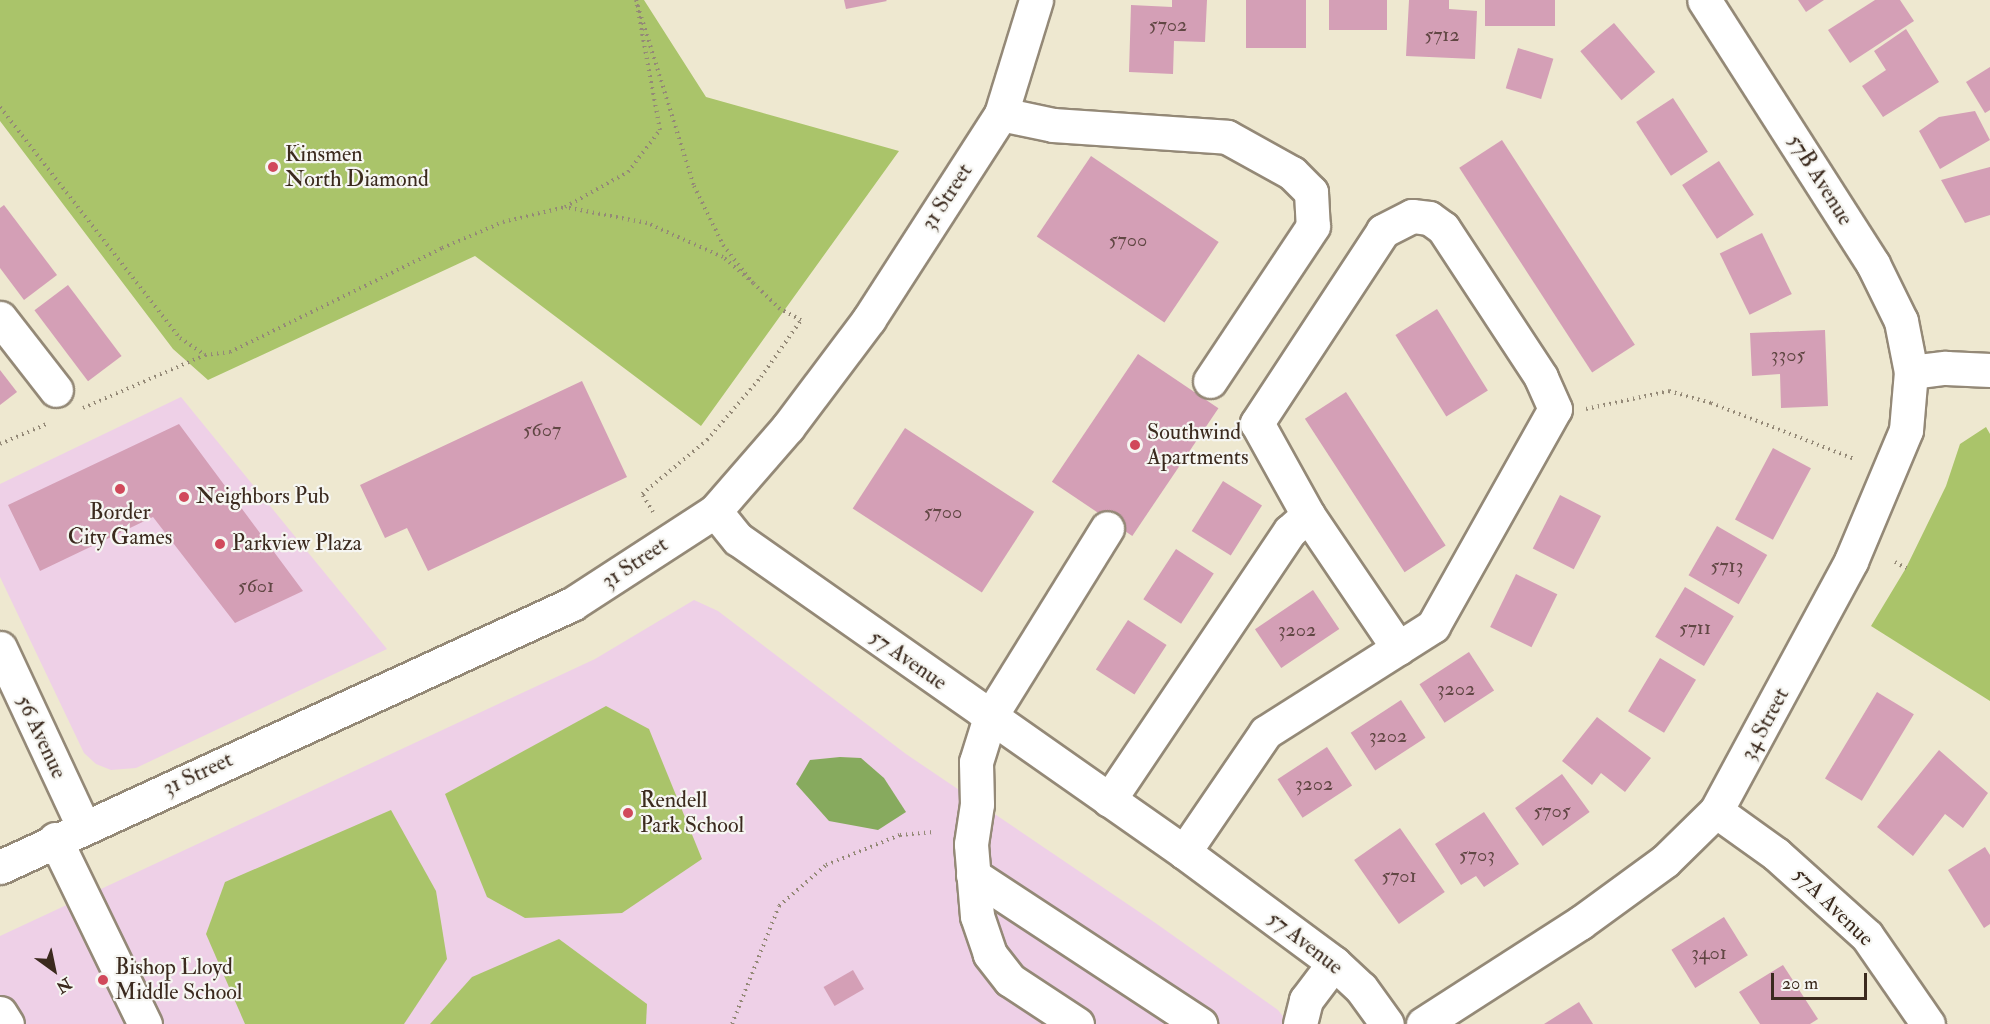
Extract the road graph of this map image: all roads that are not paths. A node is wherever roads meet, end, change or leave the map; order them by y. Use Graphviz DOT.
graph roads {
  1 [pos="1036,0"];
  2 [pos="1704,0"];
  3 [pos="1001,114"];
  4 [pos="0,318"];
  5 [pos="1990,370"];
  6 [pos="1911,372"];
  7 [pos="1210,381"];
  8 [pos="62,407"];
  9 [pos="715,511"];
  10 [pos="1308,515"];
  11 [pos="1107,528"];
  12 [pos="0,648"];
  13 [pos="1398,648"];
  14 [pos="990,717"];
  15 [pos="1109,800"];
  16 [pos="1716,811"];
  17 [pos="69,832"];
  18 [pos="1184,852"];
  19 [pos="0,867"];
  20 [pos="973,875"];
  21 [pos="1334,963"];
  22 [pos="0,1013"];
  23 [pos="7,1024"];
  24 [pos="145,1024"];
  25 [pos="1077,1024"];
  26 [pos="1200,1024"];
  27 [pos="1300,1024"];
  28 [pos="1387,1024"];
  29 [pos="1423,1024"];
  30 [pos="1928,1024"];
  1 -- 3 [label="street, 31 Street"];
  2 -- 6 [label="street, 57B Avenue"];
  3 -- 7 [label="street"];
  3 -- 9 [label="street, 31 Street"];
  4 -- 8 [label="street"];
  5 -- 6 [label="street"];
  6 -- 16 [label="street, 34 Street"];
  9 -- 14 [label="street, 57 Avenue"];
  9 -- 17 [label="street, 31 Street"];
  10 -- 13 [label="street"];
  10 -- 13 [label="street"];
  10 -- 15 [label="street"];
  11 -- 14 [label="street"];
  12 -- 17 [label="street, 56 Avenue"];
  13 -- 18 [label="street"];
  14 -- 15 [label="street, 57 Avenue"];
  14 -- 20 [label="street"];
  15 -- 18 [label="street, 57 Avenue"];
  16 -- 29 [label="street, 34 Street"];
  16 -- 30 [label="street, 57A Avenue"];
  17 -- 19 [label="street, 31 Street"];
  17 -- 24 [label="street, 56 Avenue"];
  18 -- 21 [label="street, 57 Avenue"];
  20 -- 25 [label="street"];
  20 -- 26 [label="street"];
  21 -- 27 [label="street"];
  21 -- 28 [label="street, 57 Avenue"];
  22 -- 23 [label="street"];
}
